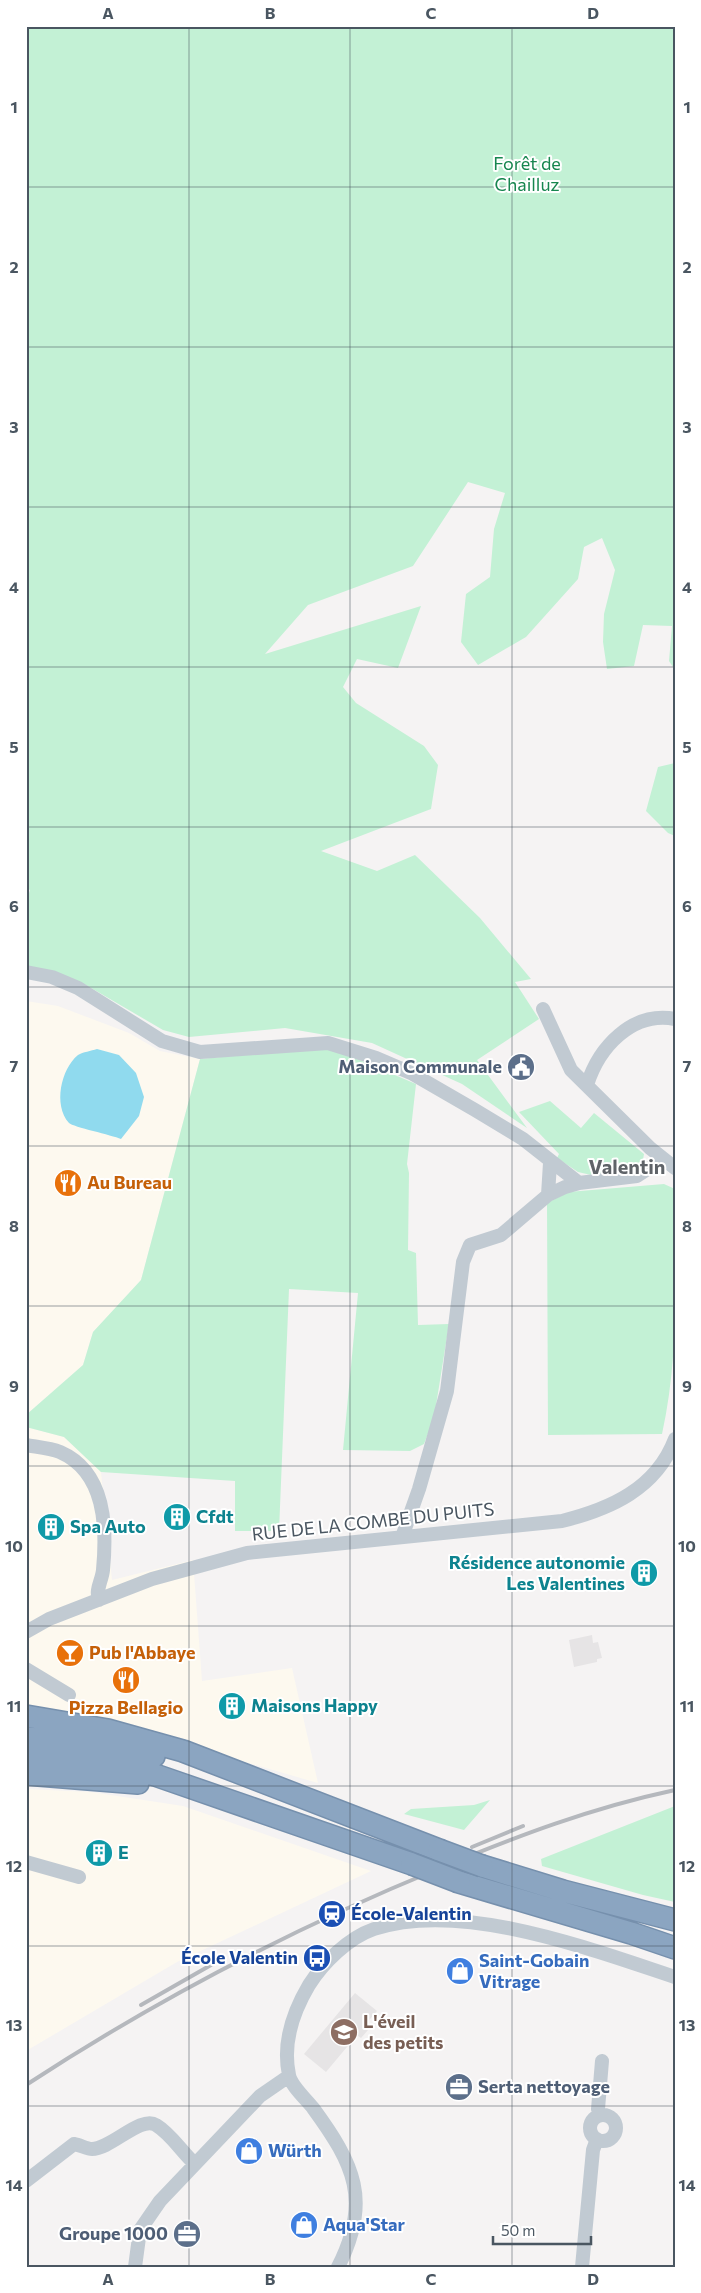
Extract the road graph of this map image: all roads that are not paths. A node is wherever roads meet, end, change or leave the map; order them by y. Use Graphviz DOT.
graph roads {
  1 [pos="26,972"];
  2 [pos="543,1009"];
  3 [pos="675,1019"];
  4 [pos="587,1085"];
  5 [pos="663,1160"];
  6 [pos="550,1163"];
  7 [pos="675,1168"];
  8 [pos="578,1183"];
  9 [pos="548,1195"];
  10 [pos="675,1439"];
  11 [pos="26,1445"];
  12 [pos="402,1537"];
  13 [pos="99,1600"];
  14 [pos="26,1632"];
  15 [pos="26,1669"];
  16 [pos="69,1695"];
  17 [pos="26,1716"];
  18 [pos="26,1738"];
  19 [pos="26,1755"];
  20 [pos="26,1774"];
  21 [pos="234,1801"];
  22 [pos="340,1813"];
  23 [pos="26,1862"];
  24 [pos="79,1876"];
  25 [pos="675,1920"];
  26 [pos="630,1933"];
  27 [pos="675,1942"];
  28 [pos="675,1948"];
  29 [pos="675,1977"];
  30 [pos="602,2061"];
  31 [pos="289,2076"];
  32 [pos="600,2115"];
  33 [pos="597,2139"];
  34 [pos="194,2163"];
  35 [pos="26,2181"];
  36 [pos="134,2267"];
  37 [pos="338,2267"];
  38 [pos="582,2267"];
  1 -- 6 [label="street"];
  2 -- 4 [label="street"];
  3 -- 4 [label="street"];
  4 -- 5 [label="street"];
  5 -- 7 [label="street"];
  5 -- 8 [label="street"];
  6 -- 8 [label="street"];
  6 -- 9 [label="street"];
  8 -- 9 [label="street"];
  9 -- 12 [label="street"];
  10 -- 12 [label="street, RUE DE LA COMBE DU PUITS"];
  11 -- 13 [label="street"];
  12 -- 13 [label="street, RUE DE LA COMBE DU PUITS"];
  13 -- 14 [label="street, RUE DE LA COMBE DU PUITS"];
  15 -- 16 [label="street"];
  17 -- 22 [label="highway"];
  18 -- 22 [label="highway"];
  19 -- 21 [label="highway"];
  20 -- 21 [label="highway"];
  21 -- 26 [label="highway, bridge"];
  22 -- 25 [label="highway, bridge"];
  23 -- 24 [label="street"];
  26 -- 27 [label="highway"];
  26 -- 28 [label="highway"];
  29 -- 31 [label="street"];
  30 -- 32 [label="street"];
  31 -- 34 [label="street"];
  31 -- 37 [label="street"];
  32 -- 33 [label="street"];
  32 -- 33 [label="street"];
  33 -- 38 [label="street"];
  34 -- 35 [label="street"];
  34 -- 36 [label="street"];
}
